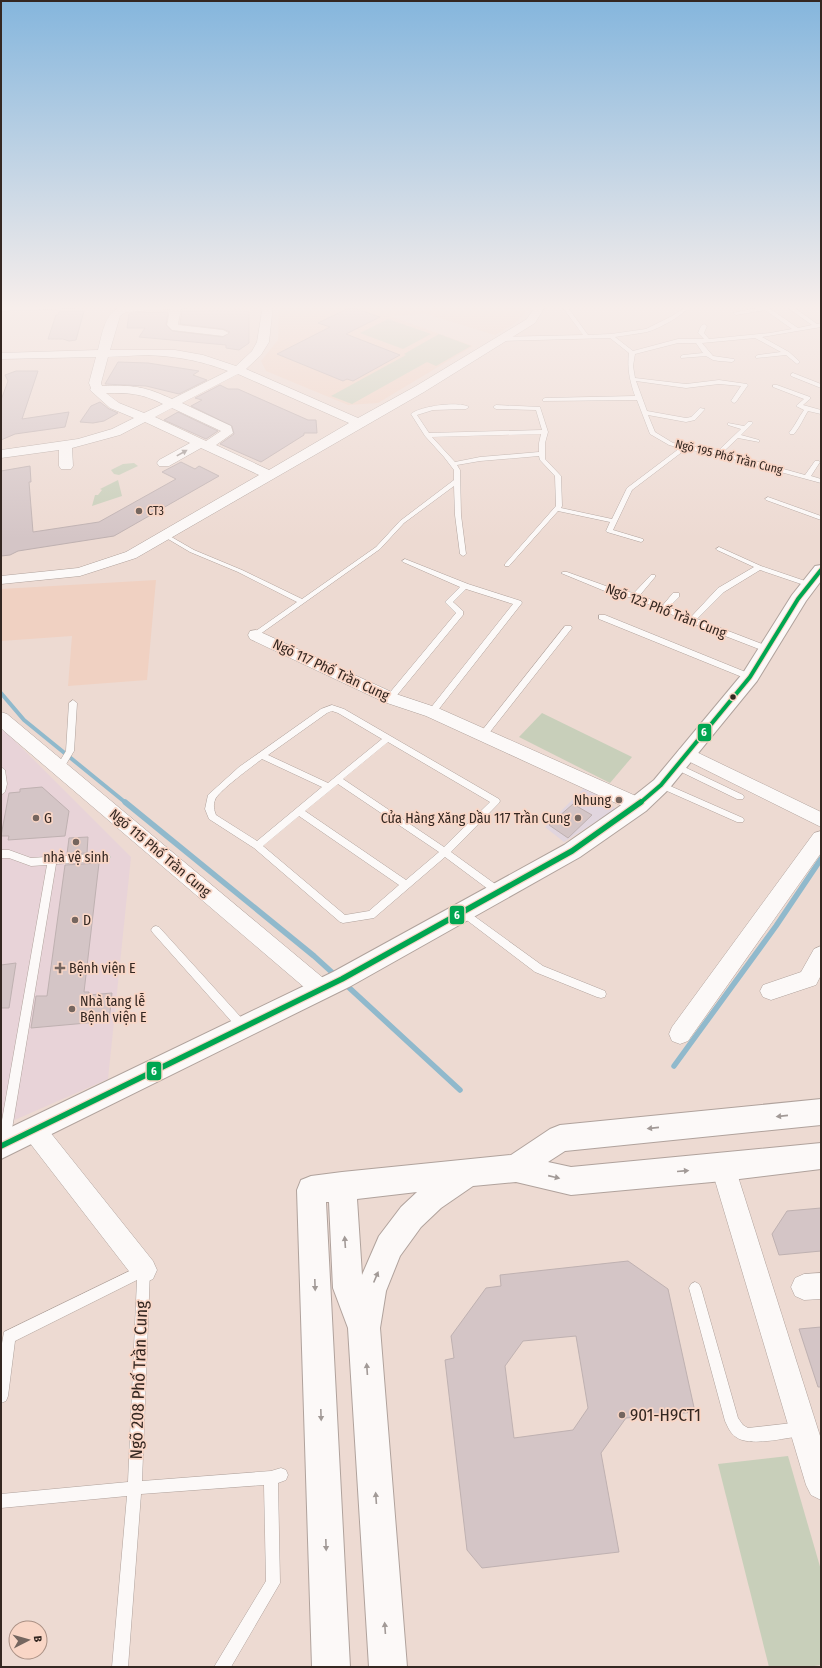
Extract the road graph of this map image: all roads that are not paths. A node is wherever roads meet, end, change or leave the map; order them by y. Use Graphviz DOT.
graph roads {
  1 [pos="95,383"];
  2 [pos="213,383"];
  3 [pos="267,383"];
  4 [pos="430,383"];
  5 [pos="634,383"];
  6 [pos="665,383"];
  7 [pos="711,383"];
  8 [pos="726,383"];
  9 [pos="775,386"];
  10 [pos="96,390"];
  11 [pos="639,398"];
  12 [pos="545,400"];
  13 [pos="734,401"];
  14 [pos="173,403"];
  15 [pos="466,407"];
  16 [pos="496,407"];
  17 [pos="702,409"];
  18 [pos="807,409"];
  19 [pos="821,412"];
  20 [pos="646,414"];
  21 [pos="144,417"];
  22 [pos="359,423"];
  23 [pos="730,424"];
  24 [pos="544,432"];
  25 [pos="792,433"];
  26 [pos="428,435"];
  27 [pos="738,436"];
  28 [pos="757,442"];
  29 [pos="203,444"];
  30 [pos="65,445"];
  31 [pos="686,446"];
  32 [pos="719,453"];
  33 [pos="1,454"];
  34 [pos="542,454"];
  35 [pos="817,462"];
  36 [pos="164,463"];
  37 [pos="454,464"];
  38 [pos="66,466"];
  39 [pos="270,475"];
  40 [pos="807,477"];
  41 [pos="457,481"];
  42 [pos="821,481"];
  43 [pos="768,499"];
  44 [pos="556,509"];
  45 [pos="821,518"];
  46 [pos="614,520"];
  47 [pos="166,536"];
  48 [pos="641,540"];
  49 [pos="719,549"];
  50 [pos="463,554"];
  51 [pos="406,562"];
  52 [pos="507,565"];
  53 [pos="759,567"];
  54 [pos="565,573"];
  55 [pos="653,576"];
  56 [pos="818,576"];
  57 [pos="1,580"];
  58 [pos="465,586"];
  59 [pos="676,595"];
  60 [pos="636,596"];
  61 [pos="303,602"];
  62 [pos="664,608"];
  63 [pos="602,617"];
  64 [pos="692,620"];
  65 [pos="568,628"];
  66 [pos="256,635"];
  67 [pos="767,649"];
  68 [pos="750,677"];
  69 [pos="390,698"];
  70 [pos="74,703"];
  71 [pos="432,712"];
  72 [pos="1,718"];
  73 [pos="483,735"];
  74 [pos="388,738"];
  75 [pos="263,756"];
  76 [pos="681,760"];
  77 [pos="62,764"];
  78 [pos="1,770"];
  79 [pos="338,780"];
  80 [pos="661,785"];
  81 [pos="329,787"];
  82 [pos="1,792"];
  83 [pos="740,796"];
  84 [pos="638,805"];
  85 [pos="299,812"];
  86 [pos="740,820"];
  87 [pos="821,820"];
  88 [pos="821,838"];
  89 [pos="257,846"];
  90 [pos="445,852"];
  91 [pos="1,854"];
  92 [pos="106,856"];
  93 [pos="52,860"];
  94 [pos="406,885"];
  95 [pos="499,892"];
  96 [pos="463,912"];
  97 [pos="156,930"];
  98 [pos="821,955"];
  99 [pos="329,984"];
  100 [pos="771,991"];
  101 [pos="601,994"];
  102 [pos="243,1026"];
  103 [pos="680,1034"];
  104 [pos="821,1112"];
  105 [pos="5,1115"];
  106 [pos="34,1130"];
  107 [pos="2,1145"];
  108 [pos="821,1156"];
  109 [pos="723,1167"];
  110 [pos="516,1168"];
  111 [pos="467,1173"];
  112 [pos="326,1188"];
  113 [pos="144,1270"];
  114 [pos="695,1288"];
  115 [pos="364,1328"];
  116 [pos="1,1396"];
  117 [pos="804,1429"];
  118 [pos="821,1485"];
  119 [pos="135,1488"];
  120 [pos="1,1501"];
  121 [pos="120,1667"];
  122 [pos="222,1667"];
  123 [pos="331,1667"];
  124 [pos="388,1667"];
  1 -- 10 [label="street"];
  2 -- 14 [label="street"];
  3 -- 22 [label="street"];
  4 -- 22 [label="street"];
  5 -- 11 [label="lane, Ngõ 195 Phố Trần Cung"];
  6 -- 7 [label="lane"];
  8 -- 13 [label="lane"];
  9 -- 18 [label="lane"];
  10 -- 14 [label="street"];
  10 -- 21 [label="street"];
  11 -- 12 [label="lane"];
  11 -- 20 [label="lane, Ngõ 195 Phố Trần Cung"];
  14 -- 21 [label="street"];
  14 -- 29 [label="street"];
  15 -- 26 [label="lane"];
  16 -- 24 [label="lane"];
  17 -- 20 [label="lane"];
  18 -- 19 [label="lane"];
  18 -- 25 [label="lane"];
  20 -- 31 [label="lane, Ngõ 195 Phố Trần Cung"];
  21 -- 29 [label="street"];
  21 -- 30 [label="street"];
  22 -- 39 [label="street"];
  23 -- 27 [label="lane"];
  24 -- 26 [label="lane"];
  24 -- 34 [label="lane"];
  26 -- 37 [label="lane"];
  27 -- 28 [label="lane"];
  27 -- 32 [label="lane"];
  36 -- 29 [label="street, one-way"];
  29 -- 39 [label="street"];
  30 -- 33 [label="street"];
  30 -- 38 [label="street"];
  31 -- 32 [label="lane, Ngõ 195 Phố Trần Cung"];
  31 -- 46 [label="lane"];
  32 -- 40 [label="lane, Ngõ 195 Phố Trần Cung"];
  34 -- 37 [label="lane"];
  34 -- 44 [label="lane"];
  35 -- 40 [label="lane"];
  37 -- 41 [label="lane"];
  39 -- 47 [label="street"];
  40 -- 42 [label="lane, Ngõ 195 Phố Trần Cung"];
  41 -- 50 [label="lane"];
  41 -- 61 [label="lane, Ngõ 117 Phố Trần Cung"];
  43 -- 45 [label="lane"];
  44 -- 46 [label="lane"];
  44 -- 52 [label="lane"];
  46 -- 48 [label="lane"];
  47 -- 57 [label="street"];
  47 -- 61 [label="lane"];
  49 -- 53 [label="lane"];
  51 -- 58 [label="lane"];
  53 -- 56 [label="lane"];
  53 -- 64 [label="lane"];
  54 -- 60 [label="lane, Ngõ 123 Phố Trần Cung"];
  55 -- 60 [label="lane"];
  56 -- 67 [label="street"];
  58 -- 69 [label="lane"];
  58 -- 71 [label="lane"];
  59 -- 62 [label="lane"];
  60 -- 62 [label="lane, Ngõ 123 Phố Trần Cung"];
  61 -- 66 [label="lane, Ngõ 117 Phố Trần Cung"];
  62 -- 64 [label="lane, Ngõ 123 Phố Trần Cung"];
  63 -- 68 [label="lane"];
  64 -- 67 [label="lane, Ngõ 123 Phố Trần Cung"];
  65 -- 73 [label="lane"];
  66 -- 69 [label="street, Ngõ 117 Phố Trần Cung"];
  67 -- 68 [label="street"];
  68 -- 76 [label="street"];
  69 -- 71 [label="street, Ngõ 117 Phố Trần Cung"];
  70 -- 77 [label="lane"];
  71 -- 73 [label="street, Ngõ 117 Phố Trần Cung"];
  72 -- 77 [label="street, Ngõ 115 Phố Trần Cung"];
  73 -- 84 [label="street, Ngõ 117 Phố Trần Cung"];
  74 -- 75 [label="lane"];
  74 -- 79 [label="lane"];
  74 -- 90 [label="lane"];
  75 -- 81 [label="lane"];
  75 -- 89 [label="lane"];
  76 -- 80 [label="street"];
  76 -- 83 [label="lane"];
  76 -- 87 [label="street"];
  77 -- 99 [label="street, Ngõ 115 Phố Trần Cung"];
  78 -- 82 [label="lane"];
  79 -- 81 [label="lane"];
  79 -- 90 [label="lane"];
  80 -- 84 [label="street"];
  80 -- 86 [label="lane"];
  81 -- 85 [label="lane"];
  84 -- 95 [label="street"];
  85 -- 89 [label="lane"];
  85 -- 94 [label="lane"];
  88 -- 103 [label="street"];
  89 -- 94 [label="lane"];
  90 -- 94 [label="lane"];
  90 -- 95 [label="lane"];
  91 -- 93 [label="lane"];
  92 -- 93 [label="lane"];
  93 -- 105 [label="lane"];
  95 -- 96 [label="street"];
  96 -- 99 [label="street"];
  96 -- 101 [label="lane"];
  97 -- 102 [label="lane"];
  98 -- 100 [label="street"];
  99 -- 102 [label="street"];
  102 -- 106 [label="street"];
  104 -- 110 [label="street, one-way"];
  105 -- 107 [label="lane"];
  106 -- 107 [label="street"];
  106 -- 113 [label="street"];
  108 -- 109 [label="street"];
  110 -- 109 [label="street, one-way"];
  109 -- 117 [label="street"];
  110 -- 111 [label="street"];
  111 -- 112 [label="street"];
  115 -- 111 [label="street, one-way"];
  115 -- 112 [label="street, one-way"];
  112 -- 123 [label="street, one-way"];
  113 -- 116 [label="lane"];
  113 -- 119 [label="lane, Ngõ 208 Phố Trần Cung"];
  114 -- 117 [label="lane"];
  124 -- 115 [label="street, one-way"];
  117 -- 118 [label="street"];
  119 -- 120 [label="lane"];
  119 -- 121 [label="lane, Ngõ 208 Phố Trần Cung"];
  119 -- 122 [label="lane"];
}
